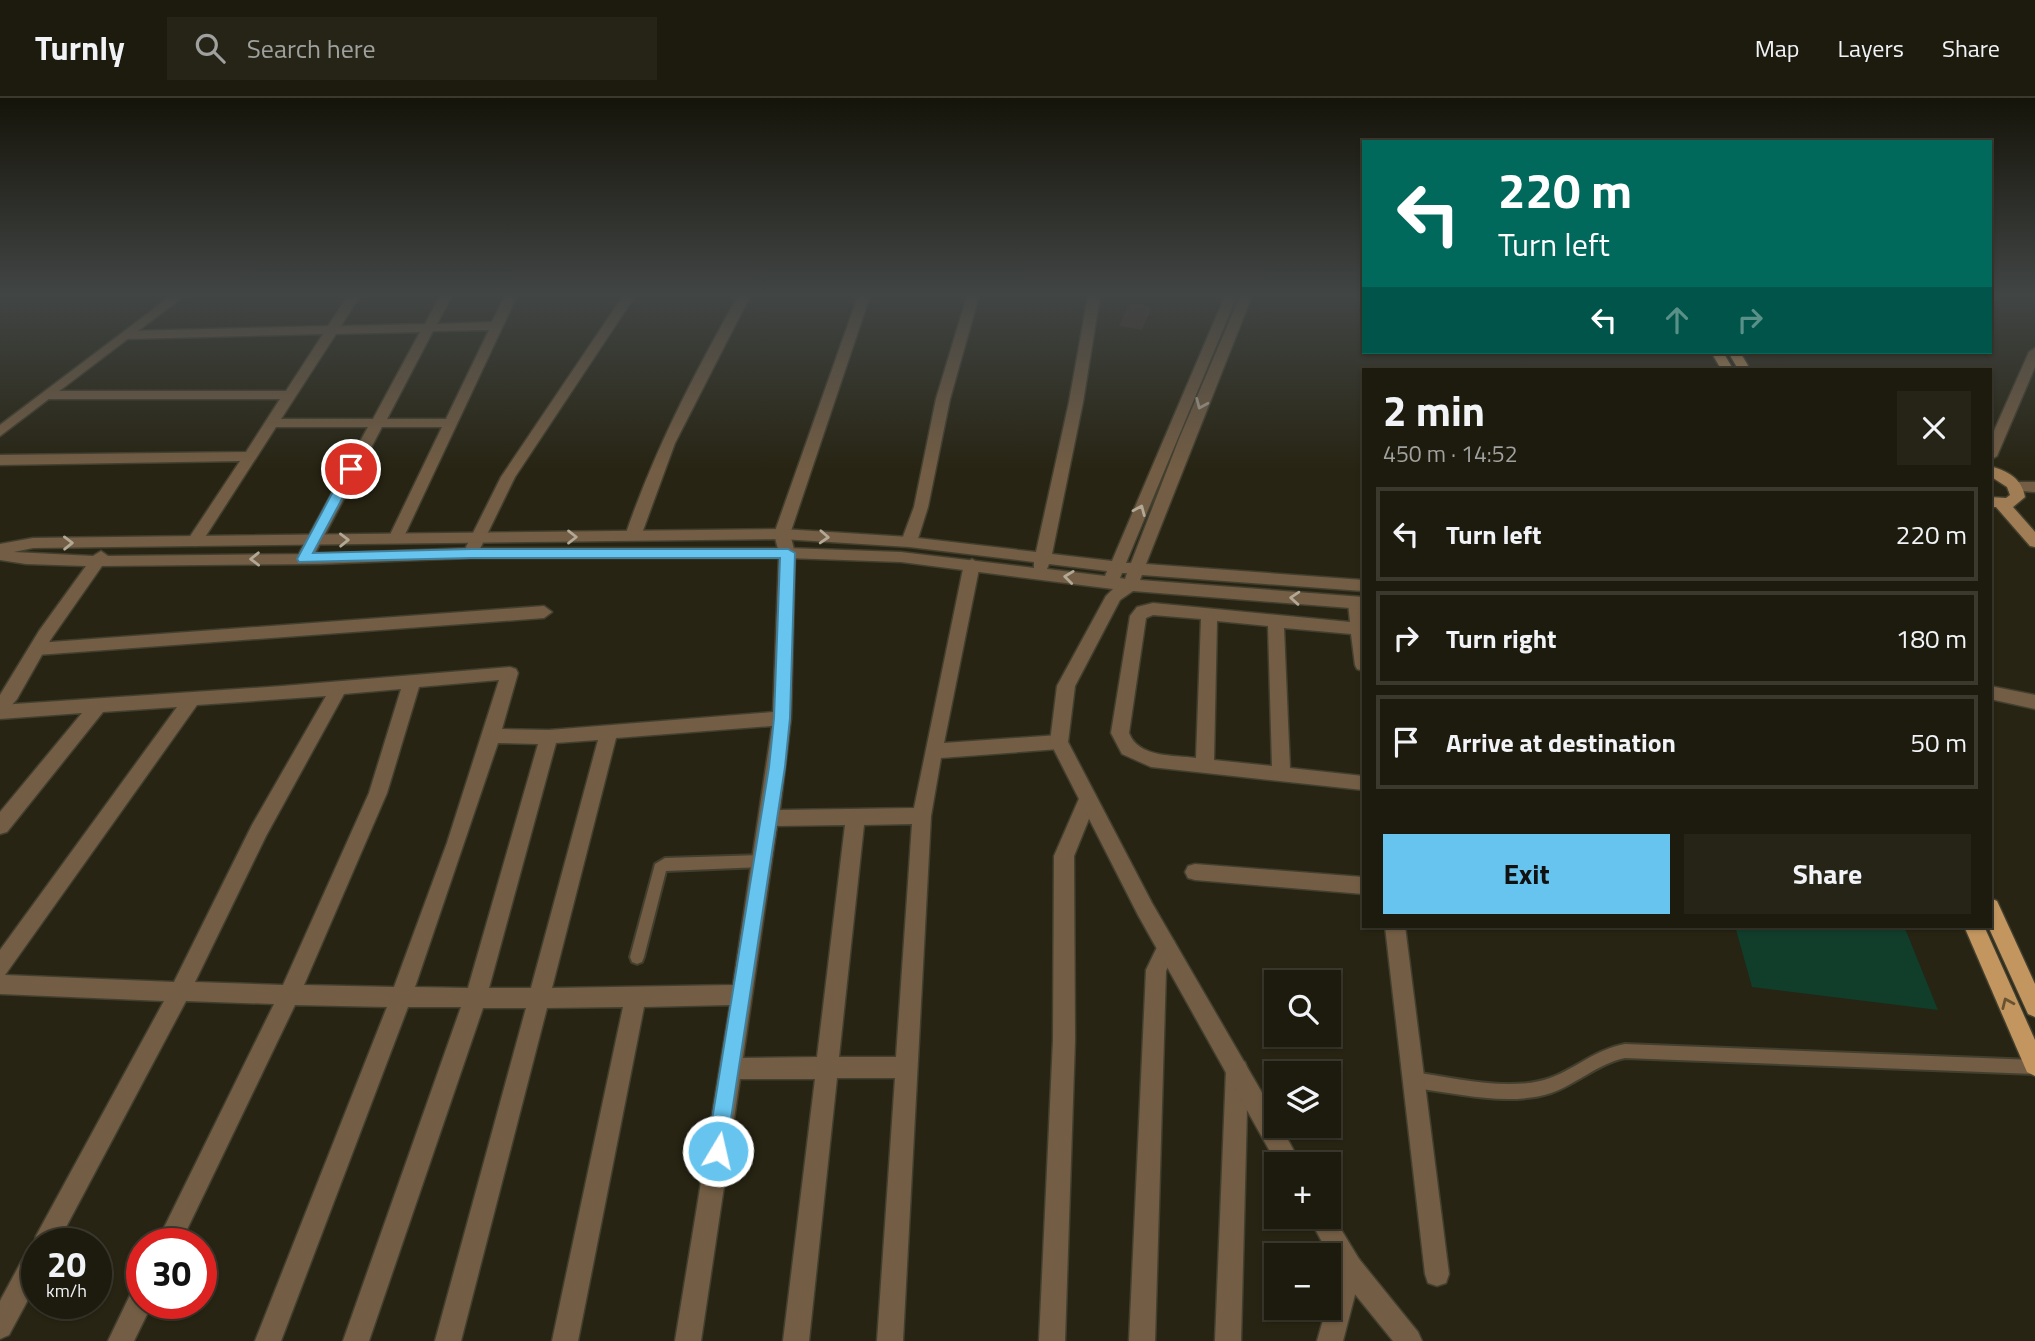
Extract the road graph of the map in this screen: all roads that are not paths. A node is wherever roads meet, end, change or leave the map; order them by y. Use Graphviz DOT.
graph roads {
  1 [pos="104,354"];
  2 [pos="316,354"];
  3 [pos="414,354"];
  4 [pos="483,354"];
  5 [pos="590,354"];
  6 [pos="713,354"];
  7 [pos="846,354"];
  8 [pos="956,354"];
  9 [pos="1084,354"];
  10 [pos="1215,354"];
  11 [pos="2034,354"];
  12 [pos="49,395"];
  13 [pos="290,395"];
  14 [pos="377,422"];
  15 [pos="272,423"];
  16 [pos="450,423"];
  17 [pos="0,432"];
  18 [pos="1992,451"];
  19 [pos="251,456"];
  20 [pos="0,460"];
  21 [pos="1992,472"];
  22 [pos="2016,487"];
  23 [pos="2035,487"];
  24 [pos="1995,503"];
  25 [pos="633,536"];
  26 [pos="477,537"];
  27 [pos="396,539"];
  28 [pos="313,540"];
  29 [pos="195,541"];
  30 [pos="110,542"];
  31 [pos="909,542"];
  32 [pos="2035,542"];
  33 [pos="785,544"];
  34 [pos="0,549"];
  35 [pos="471,553"];
  36 [pos="0,555"];
  37 [pos="304,559"];
  38 [pos="98,561"];
  39 [pos="972,564"];
  40 [pos="1042,566"];
  41 [pos="1121,580"];
  42 [pos="1362,585"];
  43 [pos="1360,603"];
  44 [pos="544,612"];
  45 [pos="1209,614"];
  46 [pos="1276,621"];
  47 [pos="1359,629"];
  48 [pos="37,649"];
  49 [pos="1362,656"];
  50 [pos="412,682"];
  51 [pos="339,688"];
  52 [pos="1992,693"];
  53 [pos="191,700"];
  54 [pos="2035,702"];
  55 [pos="0,707"];
  56 [pos="97,707"];
  57 [pos="0,712"];
  58 [pos="782,718"];
  59 [pos="609,732"];
  60 [pos="492,736"];
  61 [pos="549,737"];
  62 [pos="1059,742"];
  63 [pos="933,751"];
  64 [pos="1205,766"];
  65 [pos="1281,774"];
  66 [pos="1362,783"];
  67 [pos="1088,799"];
  68 [pos="922,816"];
  69 [pos="855,817"];
  70 [pos="769,818"];
  71 [pos="0,826"];
  72 [pos="762,861"];
  73 [pos="1195,872"];
  74 [pos="1362,886"];
  75 [pos="1992,911"];
  76 [pos="1395,928"];
  77 [pos="1974,928"];
  78 [pos="1167,948"];
  79 [pos="637,957"];
  80 [pos="0,967"];
  81 [pos="0,984"];
  82 [pos="179,993"];
  83 [pos="290,993"];
  84 [pos="742,995"];
  85 [pos="476,996"];
  86 [pos="400,998"];
  87 [pos="541,998"];
  88 [pos="635,998"];
  89 [pos="2035,1007"];
  90 [pos="2035,1066"];
  91 [pos="907,1067"];
  92 [pos="730,1069"];
  93 [pos="827,1069"];
  94 [pos="1237,1070"];
  95 [pos="1414,1080"];
  96 [pos="1283,1152"];
  97 [pos="53,1228"];
  98 [pos="176,1228"];
  99 [pos="1328,1229"];
  100 [pos="1350,1268"];
  101 [pos="1437,1274"];
  102 [pos="21,1287"];
  103 [pos="132,1319"];
  104 [pos="0,1326"];
  105 [pos="121,1341"];
  106 [pos="268,1341"];
  107 [pos="356,1341"];
  108 [pos="448,1341"];
  109 [pos="565,1341"];
  110 [pos="688,1341"];
  111 [pos="796,1341"];
  112 [pos="890,1341"];
  113 [pos="1052,1341"];
  114 [pos="1142,1341"];
  115 [pos="1228,1341"];
  116 [pos="1330,1341"];
  117 [pos="1409,1341"];
  1 -- 12 [label="street"];
  2 -- 13 [label="street"];
  3 -- 14 [label="street"];
  4 -- 16 [label="street"];
  5 -- 26 [label="street"];
  6 -- 25 [label="street"];
  7 -- 33 [label="street"];
  8 -- 31 [label="street"];
  9 -- 40 [label="street"];
  10 -- 41 [label="street"];
  11 -- 18 [label="street"];
  12 -- 13 [label="street"];
  12 -- 17 [label="street"];
  13 -- 15 [label="street"];
  14 -- 15 [label="street"];
  14 -- 16 [label="street"];
  14 -- 28 [label="street"];
  15 -- 19 [label="street"];
  16 -- 27 [label="street"];
  19 -- 20 [label="street"];
  19 -- 29 [label="street"];
  21 -- 22 [label="main road"];
  22 -- 23 [label="street"];
  22 -- 24 [label="main road"];
  24 -- 32 [label="main road"];
  26 -- 25 [label="street, one-way"];
  25 -- 33 [label="street"];
  26 -- 27 [label="street"];
  26 -- 35 [label="street"];
  28 -- 27 [label="street, one-way"];
  28 -- 29 [label="street"];
  28 -- 37 [label="street"];
  29 -- 30 [label="street"];
  34 -- 30 [label="street, one-way"];
  30 -- 38 [label="street"];
  33 -- 31 [label="street, one-way"];
  31 -- 40 [label="street"];
  33 -- 35 [label="street"];
  33 -- 39 [label="street"];
  33 -- 58 [label="street"];
  35 -- 37 [label="street"];
  36 -- 38 [label="street"];
  37 -- 38 [label="street, one-way"];
  38 -- 48 [label="street"];
  39 -- 40 [label="street"];
  39 -- 63 [label="street"];
  40 -- 41 [label="street"];
  41 -- 42 [label="street"];
  43 -- 41 [label="street, one-way"];
  41 -- 62 [label="street"];
  43 -- 47 [label="street"];
  44 -- 48 [label="street"];
  45 -- 46 [label="street"];
  45 -- 64 [label="street"];
  45 -- 64 [label="street"];
  46 -- 47 [label="street"];
  46 -- 65 [label="street"];
  47 -- 49 [label="street"];
  48 -- 55 [label="street"];
  50 -- 51 [label="street"];
  50 -- 60 [label="street"];
  50 -- 83 [label="street"];
  51 -- 53 [label="street"];
  51 -- 82 [label="street"];
  52 -- 54 [label="street"];
  53 -- 56 [label="street"];
  53 -- 80 [label="street"];
  56 -- 57 [label="street"];
  56 -- 71 [label="street"];
  58 -- 59 [label="street"];
  58 -- 70 [label="street"];
  59 -- 61 [label="street"];
  59 -- 87 [label="street"];
  60 -- 61 [label="street"];
  60 -- 86 [label="street"];
  61 -- 85 [label="street"];
  62 -- 63 [label="street"];
  62 -- 67 [label="street"];
  63 -- 68 [label="street"];
  64 -- 65 [label="street"];
  65 -- 66 [label="street"];
  67 -- 78 [label="street"];
  67 -- 113 [label="street"];
  68 -- 69 [label="street"];
  68 -- 91 [label="street"];
  69 -- 70 [label="street"];
  69 -- 93 [label="street"];
  70 -- 72 [label="street"];
  72 -- 79 [label="lane"];
  72 -- 84 [label="street"];
  73 -- 74 [label="street"];
  75 -- 89 [label="main road"];
  76 -- 95 [label="street"];
  90 -- 77 [label="main road, one-way"];
  78 -- 94 [label="street"];
  78 -- 114 [label="street"];
  81 -- 82 [label="street"];
  82 -- 83 [label="street"];
  82 -- 97 [label="street"];
  83 -- 86 [label="street"];
  83 -- 98 [label="street"];
  84 -- 88 [label="street"];
  84 -- 92 [label="street"];
  85 -- 86 [label="street"];
  85 -- 87 [label="street"];
  85 -- 107 [label="street"];
  86 -- 106 [label="street"];
  87 -- 88 [label="street"];
  87 -- 108 [label="street"];
  88 -- 109 [label="street"];
  90 -- 95 [label="lane"];
  91 -- 93 [label="street"];
  91 -- 112 [label="street"];
  92 -- 93 [label="street"];
  92 -- 110 [label="street"];
  93 -- 111 [label="street"];
  94 -- 96 [label="street"];
  94 -- 115 [label="street"];
  95 -- 101 [label="street"];
  99 -- 100 [label="street"];
  100 -- 116 [label="street"];
  100 -- 117 [label="street"];
  102 -- 104 [label="street"];
  103 -- 105 [label="street"];
}
